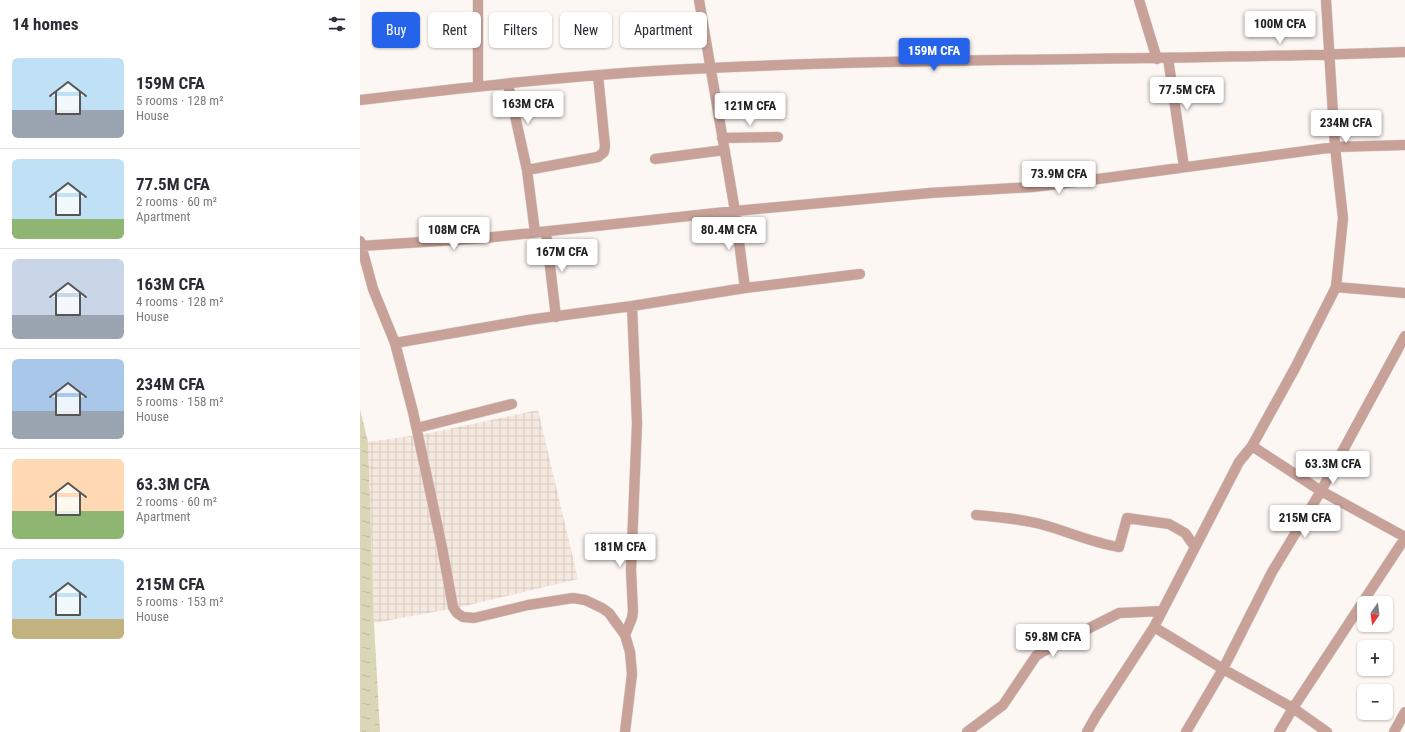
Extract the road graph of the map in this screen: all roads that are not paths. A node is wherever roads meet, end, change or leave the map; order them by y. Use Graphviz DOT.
graph roads {
  1 [pos="478,0"];
  2 [pos="699,0"];
  3 [pos="1139,0"];
  4 [pos="1326,0"];
  5 [pos="1405,52"];
  6 [pos="1329,56"];
  7 [pos="1168,58"];
  8 [pos="1157,59"];
  9 [pos="711,68"];
  10 [pos="598,75"];
  11 [pos="508,84"];
  12 [pos="478,86"];
  13 [pos="360,100"];
  14 [pos="778,137"];
  15 [pos="722,138"];
  16 [pos="1405,145"];
  17 [pos="1335,147"];
  18 [pos="724,150"];
  19 [pos="655,159"];
  20 [pos="1184,167"];
  21 [pos="527,170"];
  22 [pos="735,211"];
  23 [pos="535,232"];
  24 [pos="546,232"];
  25 [pos="360,243"];
  26 [pos="860,274"];
  27 [pos="746,288"];
  28 [pos="1336,288"];
  29 [pos="1405,293"];
  30 [pos="632,306"];
  31 [pos="556,317"];
  32 [pos="1405,336"];
  33 [pos="395,343"];
  34 [pos="512,404"];
  35 [pos="417,428"];
  36 [pos="1252,446"];
  37 [pos="1321,491"];
  38 [pos="976,515"];
  39 [pos="1405,538"];
  40 [pos="1195,547"];
  41 [pos="1162,611"];
  42 [pos="1154,627"];
  43 [pos="625,635"];
  44 [pos="1223,669"];
  45 [pos="1292,708"];
  46 [pos="1405,712"];
  47 [pos="625,732"];
  48 [pos="967,732"];
  49 [pos="1087,732"];
  50 [pos="1186,732"];
  51 [pos="1279,732"];
  52 [pos="1328,732"];
  53 [pos="1394,732"];
  1 -- 12 [label="street"];
  2 -- 9 [label="street"];
  3 -- 8 [label="street"];
  4 -- 6 [label="street"];
  5 -- 6 [label="street"];
  6 -- 7 [label="street"];
  6 -- 17 [label="street"];
  7 -- 8 [label="street"];
  7 -- 20 [label="street"];
  8 -- 9 [label="street"];
  9 -- 10 [label="street"];
  9 -- 15 [label="street"];
  10 -- 11 [label="street"];
  10 -- 21 [label="street"];
  11 -- 12 [label="street"];
  11 -- 21 [label="street"];
  12 -- 13 [label="street"];
  14 -- 15 [label="street"];
  15 -- 18 [label="street"];
  16 -- 17 [label="street"];
  17 -- 20 [label="street"];
  17 -- 28 [label="street"];
  18 -- 19 [label="street"];
  18 -- 22 [label="street"];
  20 -- 22 [label="street"];
  21 -- 23 [label="street"];
  22 -- 24 [label="street"];
  22 -- 27 [label="street"];
  23 -- 24 [label="street"];
  23 -- 25 [label="street"];
  24 -- 31 [label="street"];
  25 -- 33 [label="street"];
  26 -- 27 [label="street"];
  27 -- 30 [label="street"];
  28 -- 29 [label="street"];
  28 -- 36 [label="street"];
  30 -- 31 [label="street"];
  30 -- 43 [label="street"];
  31 -- 33 [label="street"];
  32 -- 37 [label="street"];
  33 -- 35 [label="street"];
  34 -- 35 [label="street"];
  35 -- 43 [label="street"];
  36 -- 37 [label="street"];
  36 -- 40 [label="street"];
  37 -- 39 [label="street"];
  37 -- 44 [label="street"];
  38 -- 40 [label="street"];
  39 -- 45 [label="street"];
  40 -- 41 [label="street"];
  41 -- 42 [label="street"];
  41 -- 48 [label="street"];
  42 -- 44 [label="street"];
  42 -- 49 [label="street"];
  43 -- 47 [label="street"];
  44 -- 45 [label="street"];
  44 -- 50 [label="street"];
  45 -- 51 [label="street"];
  45 -- 52 [label="street"];
  46 -- 53 [label="street"];
}
